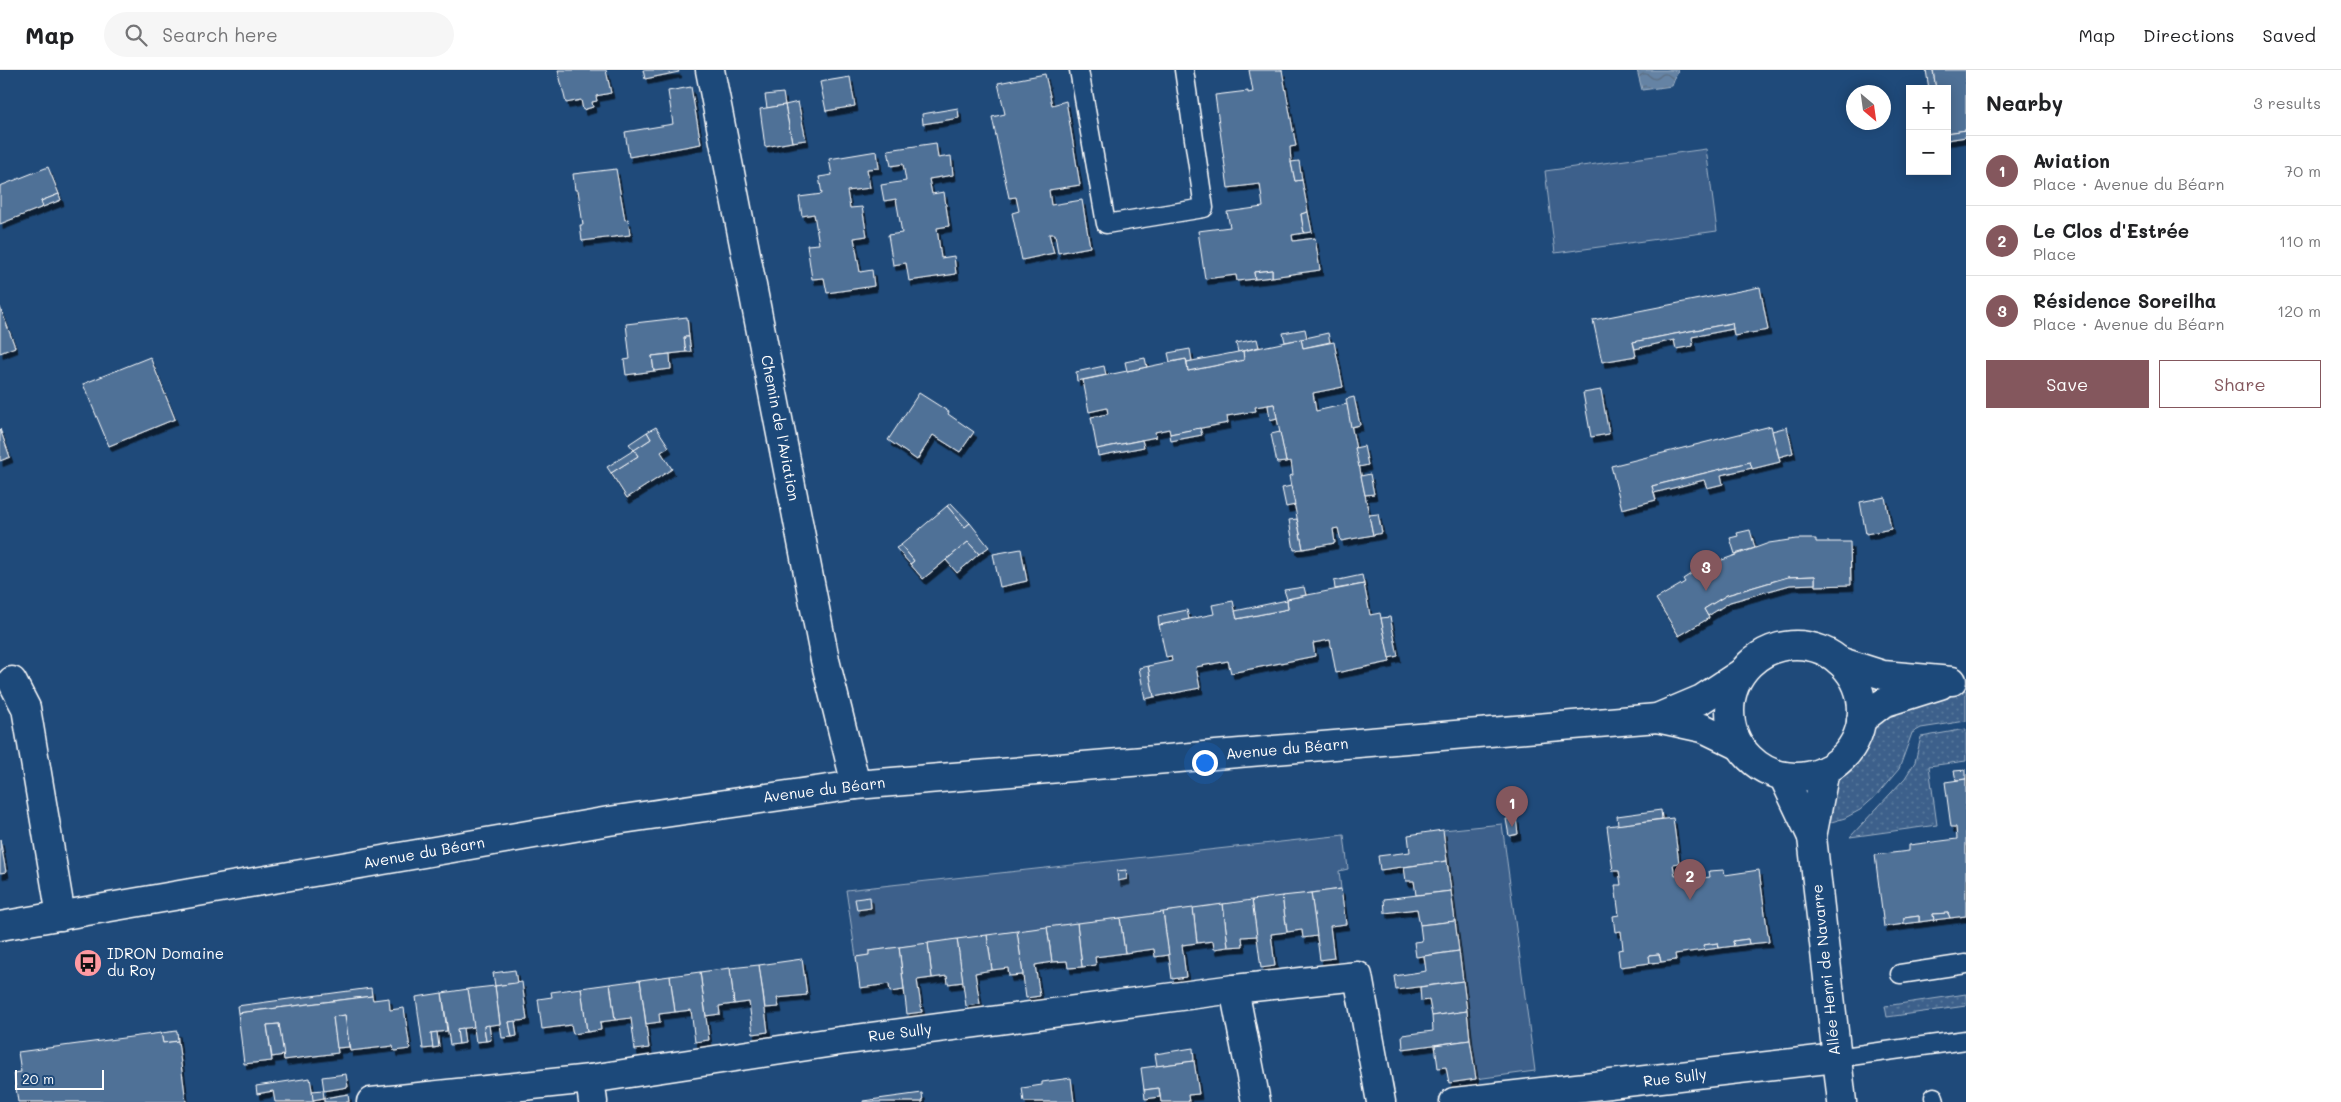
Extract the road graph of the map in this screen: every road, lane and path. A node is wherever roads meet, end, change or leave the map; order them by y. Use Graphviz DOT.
graph roads {
  1 [pos="710,70"];
  2 [pos="1079,70"];
  3 [pos="1184,70"];
  4 [pos="1839,661"];
  5 [pos="1740,674"];
  6 [pos="1959,680"];
  7 [pos="12,681"];
  8 [pos="1656,718"];
  9 [pos="1861,720"];
  10 [pos="1740,746"];
  11 [pos="1825,770"];
  12 [pos="1783,776"];
  13 [pos="856,785"];
  14 [pos="1812,837"];
  15 [pos="61,916"];
  16 [pos="0,926"];
  17 [pos="1966,964"];
  18 [pos="1900,974"];
  19 [pos="1234,990"];
  20 [pos="1966,1040"];
  21 [pos="1836,1058"];
  22 [pos="591,1090"];
  23 [pos="1572,1096"];
  24 [pos="371,1102"];
  25 [pos="1256,1102"];
  26 [pos="1381,1102"];
  27 [pos="1454,1102"];
  28 [pos="1842,1102"];
  1 -- 13 [label="street, Chemin de l'Aviation"];
  2 -- 3 [label="lane"];
  4 -- 5 [label="street"];
  4 -- 6 [label="street"];
  4 -- 9 [label="street"];
  5 -- 8 [label="street, Avenue du Béarn"];
  5 -- 10 [label="street"];
  6 -- 9 [label="street"];
  7 -- 15 [label="street"];
  8 -- 10 [label="street, Avenue du Béarn"];
  8 -- 13 [label="street, Avenue du Béarn"];
  9 -- 11 [label="street"];
  10 -- 12 [label="street"];
  11 -- 12 [label="street"];
  11 -- 14 [label="street, Allée Henri de Navarre"];
  12 -- 14 [label="street, Allée Henri de Navarre"];
  13 -- 15 [label="street, Avenue du Béarn"];
  14 -- 21 [label="street, Allée Henri de Navarre"];
  15 -- 16 [label="street, Avenue du Béarn"];
  17 -- 18 [label="lane"];
  19 -- 22 [label="street, Rue Sully"];
  19 -- 25 [label="street"];
  19 -- 26 [label="street, Rue Sully"];
  20 -- 21 [label="lane"];
  21 -- 23 [label="street, Rue Sully"];
  21 -- 28 [label="street, Allée Henri de Navarre"];
  22 -- 24 [label="street, Rue Sully"];
  23 -- 27 [label="street, Rue Sully"];
}
